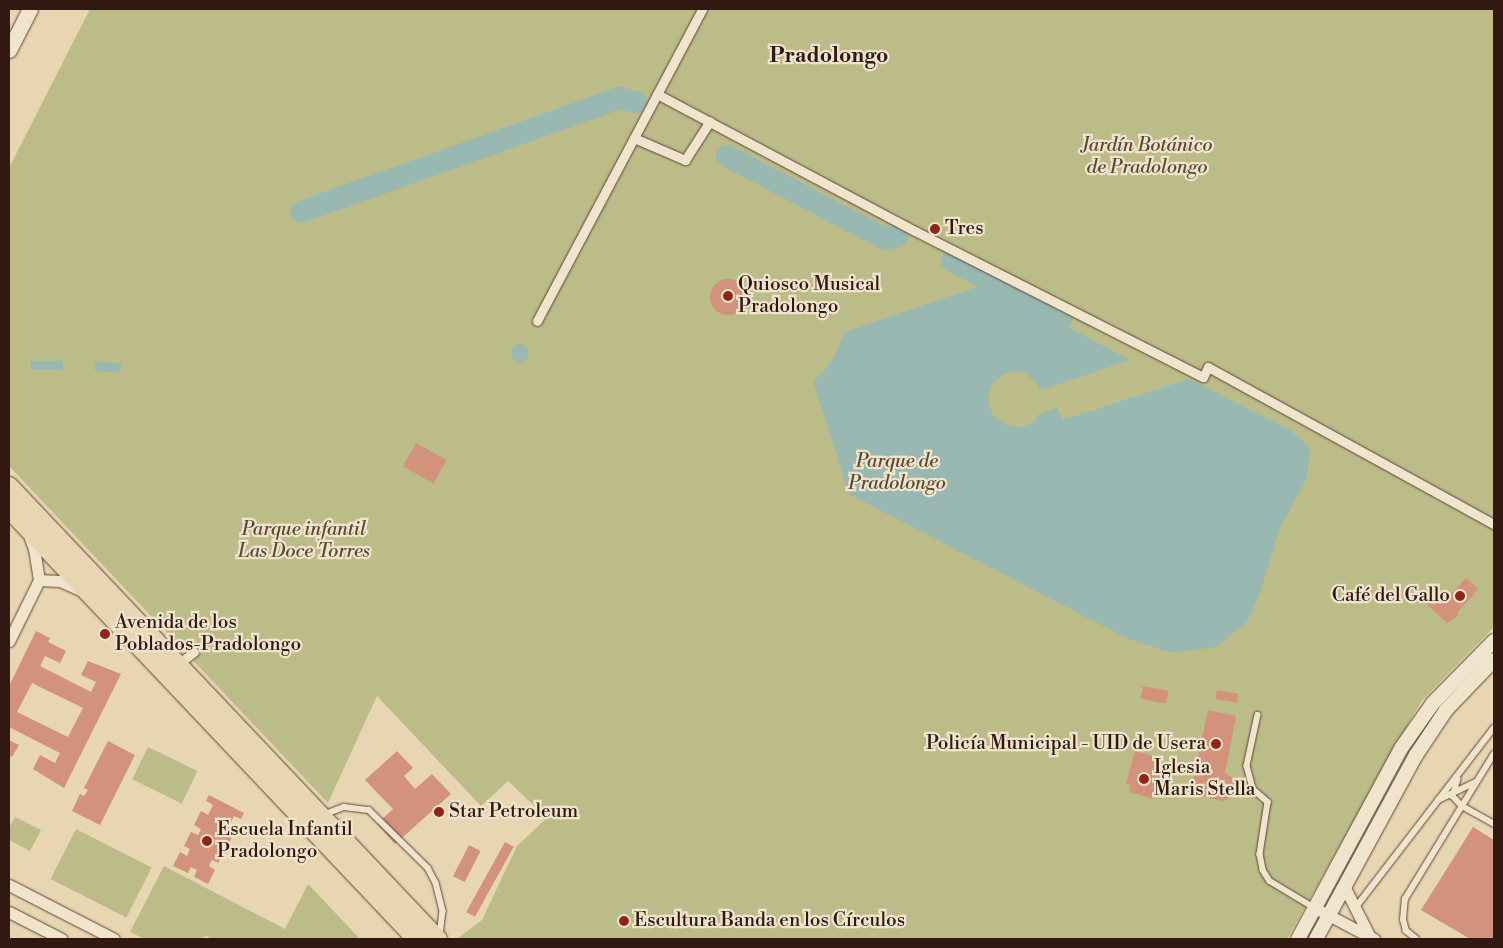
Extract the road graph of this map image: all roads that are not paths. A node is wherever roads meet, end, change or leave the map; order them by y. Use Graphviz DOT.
graph roads {
  1 [pos="702,9"];
  2 [pos="30,10"];
  3 [pos="9,50"];
  4 [pos="657,94"];
  5 [pos="710,121"];
  6 [pos="634,138"];
  7 [pos="537,321"];
  8 [pos="9,486"];
  9 [pos="9,510"];
  10 [pos="1494,524"];
  11 [pos="25,527"];
  12 [pos="63,543"];
  13 [pos="58,561"];
  14 [pos="44,580"];
  15 [pos="94,600"];
  16 [pos="9,641"];
  17 [pos="1494,641"];
  18 [pos="194,652"];
  19 [pos="1494,660"];
  20 [pos="178,664"];
  21 [pos="1258,714"];
  22 [pos="1494,728"];
  23 [pos="1494,754"];
  24 [pos="1460,772"];
  25 [pos="1477,782"];
  26 [pos="1453,796"];
  27 [pos="1438,800"];
  28 [pos="1462,806"];
  29 [pos="321,816"];
  30 [pos="1494,824"];
  31 [pos="9,885"];
  32 [pos="1345,888"];
  33 [pos="1356,907"];
  34 [pos="1315,908"];
  35 [pos="9,912"];
  36 [pos="1330,915"];
  37 [pos="1372,938"];
  38 [pos="62,939"];
  39 [pos="114,939"];
  40 [pos="416,939"];
  41 [pos="438,939"];
  42 [pos="1298,939"];
  43 [pos="1316,939"];
  44 [pos="1416,939"];
  1 -- 4 [label="street"];
  2 -- 3 [label="main road"];
  4 -- 5 [label="street"];
  4 -- 6 [label="street"];
  5 -- 6 [label="street"];
  5 -- 10 [label="street"];
  6 -- 7 [label="street"];
  8 -- 12 [label="main road"];
  9 -- 11 [label="main road"];
  11 -- 13 [label="main road"];
  11 -- 14 [label="street"];
  12 -- 13 [label="street"];
  12 -- 20 [label="main road"];
  13 -- 14 [label="street"];
  13 -- 15 [label="main road"];
  14 -- 15 [label="street"];
  14 -- 16 [label="street"];
  15 -- 40 [label="main road"];
  17 -- 34 [label="street"];
  18 -- 20 [label="street"];
  19 -- 32 [label="street"];
  20 -- 29 [label="main road"];
  21 -- 34 [label="lane"];
  22 -- 24 [label="lane"];
  23 -- 25 [label="lane"];
  24 -- 26 [label="lane"];
  24 -- 27 [label="lane"];
  25 -- 26 [label="lane"];
  25 -- 28 [label="lane"];
  26 -- 27 [label="lane"];
  26 -- 28 [label="lane"];
  27 -- 33 [label="lane"];
  28 -- 30 [label="lane"];
  28 -- 44 [label="lane"];
  29 -- 41 [label="main road"];
  29 -- 41 [label="lane"];
  31 -- 39 [label="street"];
  32 -- 33 [label="street"];
  32 -- 36 [label="street"];
  33 -- 37 [label="street"];
  34 -- 36 [label="street"];
  34 -- 42 [label="street"];
  35 -- 38 [label="street"];
  36 -- 37 [label="street"];
  36 -- 43 [label="street"];
}
